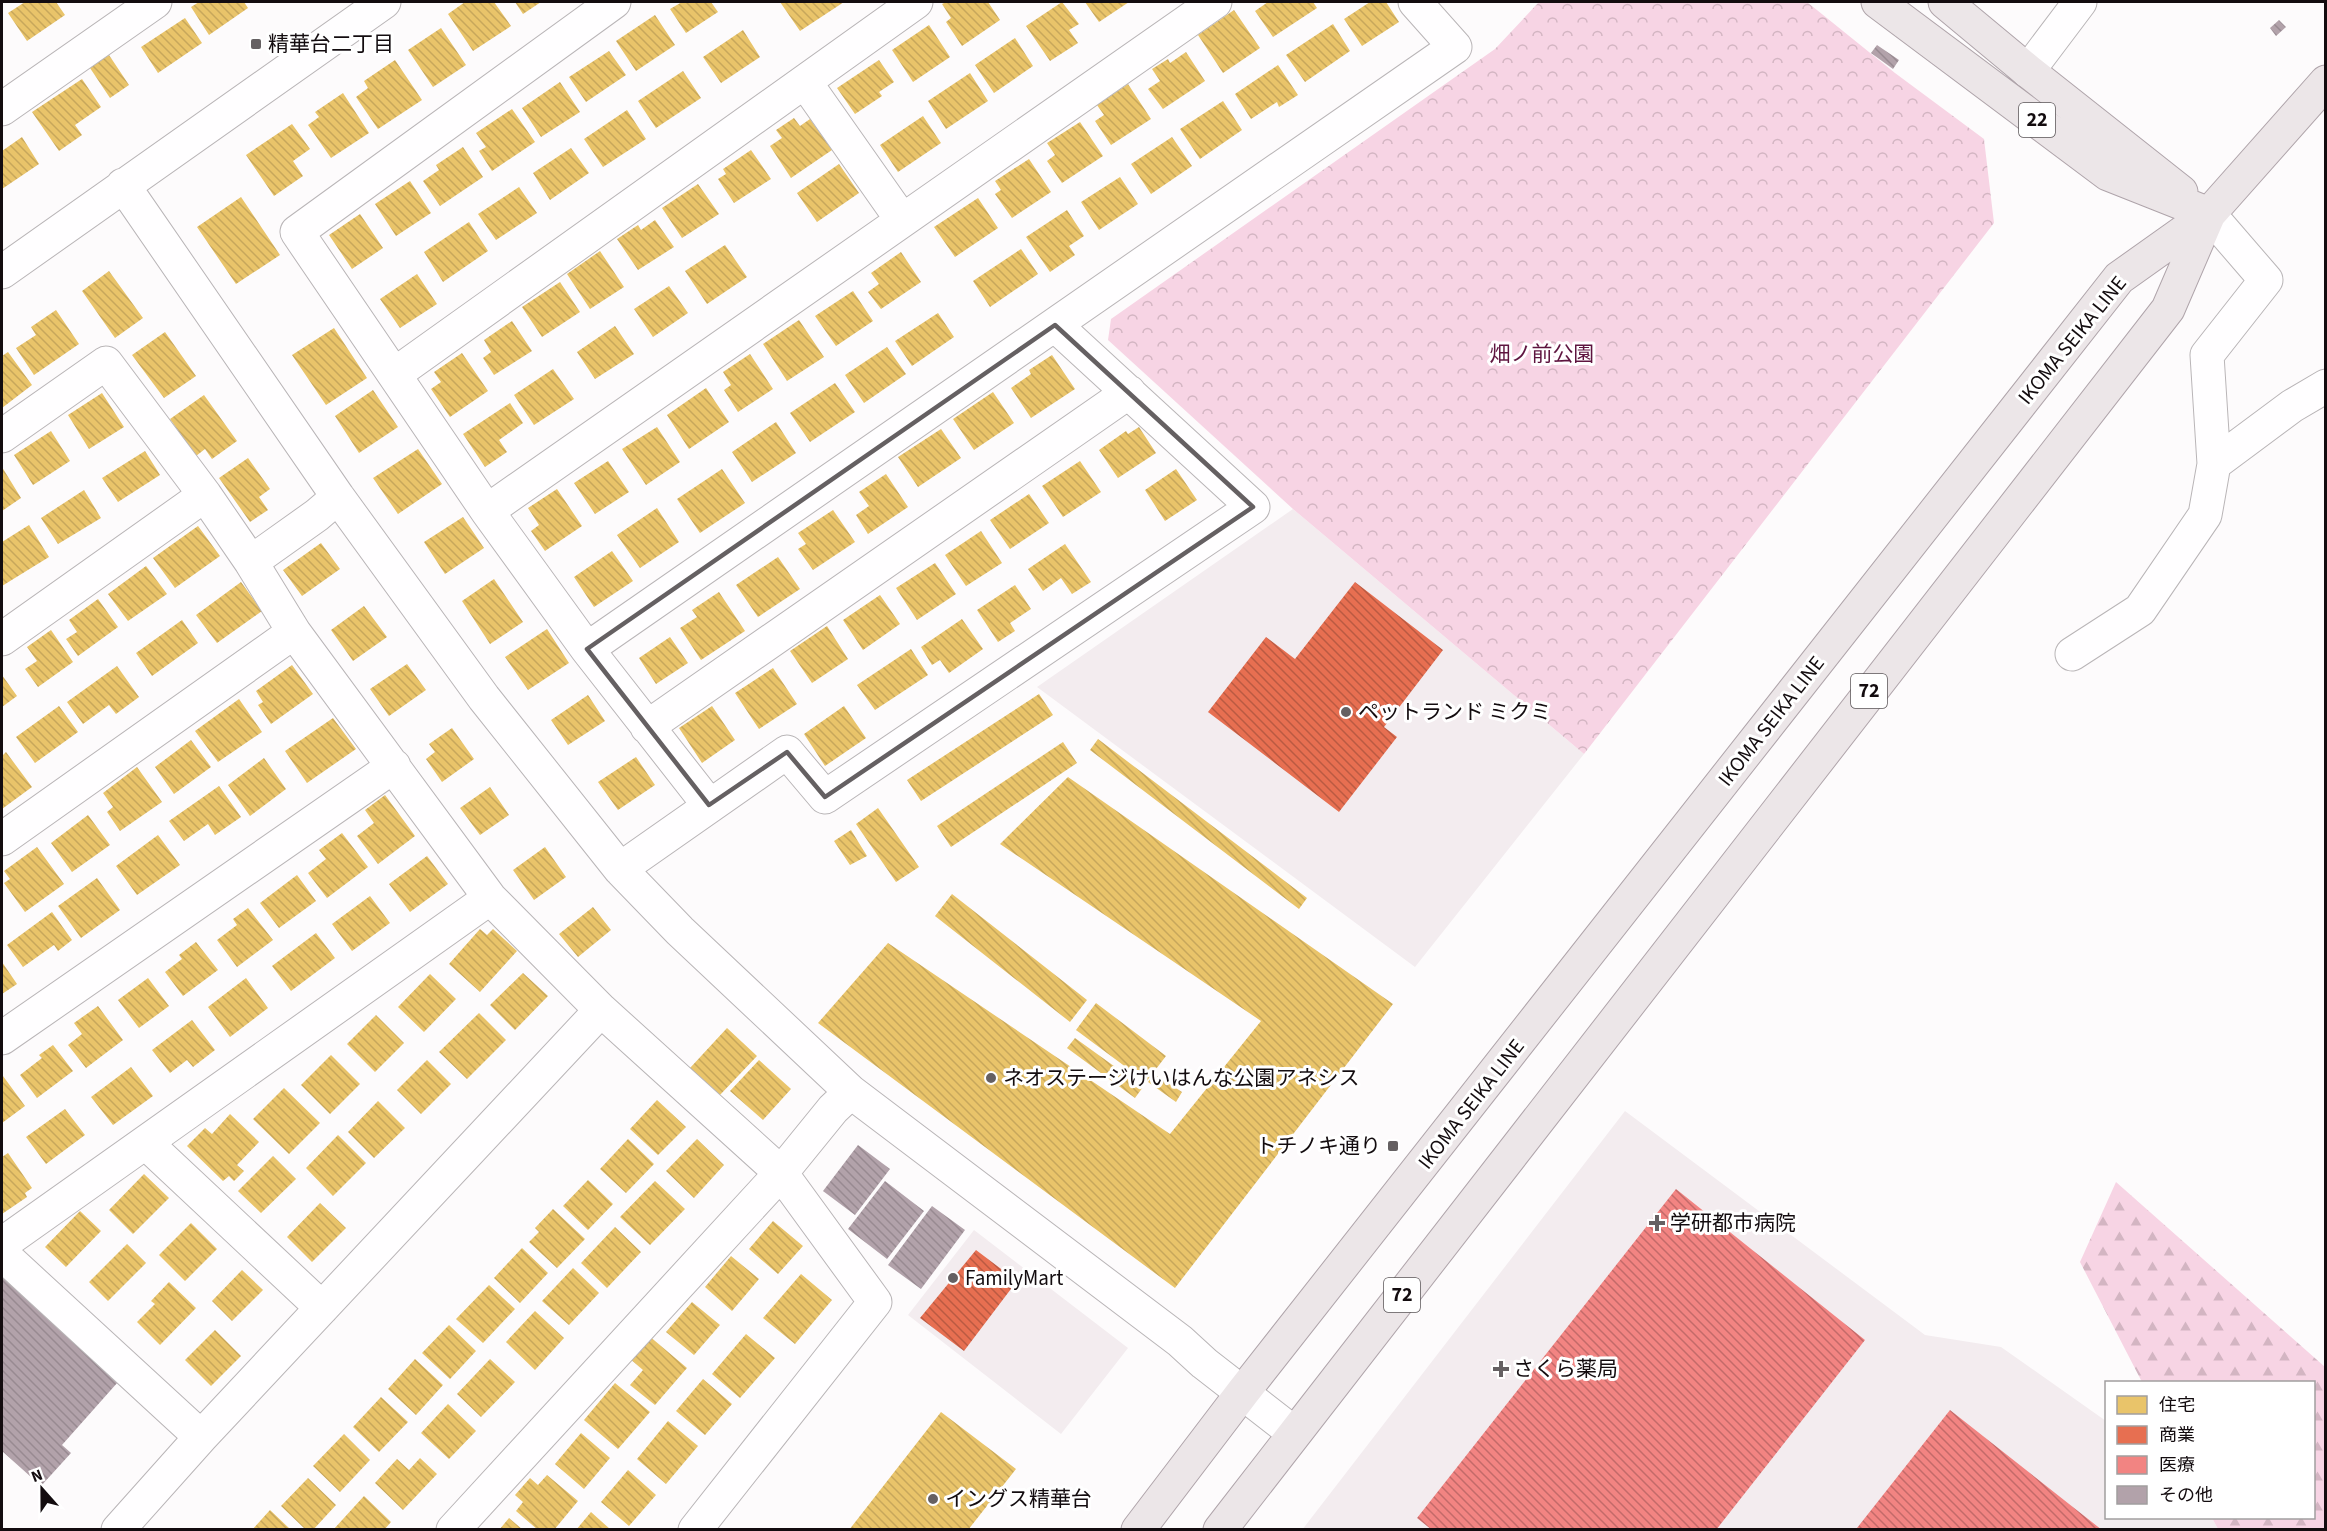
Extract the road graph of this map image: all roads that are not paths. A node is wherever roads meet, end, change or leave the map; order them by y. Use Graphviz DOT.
graph roads {
  1 [pos="155,2"];
  2 [pos="384,2"];
  3 [pos="614,2"];
  4 [pos="916,2"];
  5 [pos="1215,2"];
  6 [pos="1415,2"];
  7 [pos="1878,2"];
  8 [pos="1945,2"];
  9 [pos="2080,2"];
  10 [pos="2028,71"];
  11 [pos="805,82"];
  12 [pos="2325,82"];
  13 [pos="2,109"];
  14 [pos="123,185"];
  15 [pos="2209,214"];
  16 [pos="902,220"];
  17 [pos="2,272"];
  18 [pos="1055,325"];
  19 [pos="395,374"];
  20 [pos="2325,386"];
  21 [pos="1129,392"];
  22 [pos="2,436"];
  23 [pos="2214,464"];
  24 [pos="205,495"];
  25 [pos="338,497"];
  26 [pos="487,511"];
  27 [pos="251,562"];
  28 [pos="294,632"];
  29 [pos="2,639"];
  30 [pos="587,649"];
  31 [pos="2072,654"];
  32 [pos="647,728"];
  33 [pos="394,766"];
  34 [pos="710,805"];
  35 [pos="2,839"];
  36 [pos="620,869"];
  37 [pos="490,898"];
  38 [pos="601,1010"];
  39 [pos="2,1038"];
  40 [pos="850,1092"];
  41 [pos="146,1143"];
  42 [pos="781,1173"];
  43 [pos="2,1244"];
  44 [pos="2,1254"];
  45 [pos="322,1308"];
  46 [pos="1243,1392"];
  47 [pos="1294,1433"];
  48 [pos="201,1437"];
  49 [pos="118,1530"];
  50 [pos="453,1530"];
  51 [pos="695,1530"];
  52 [pos="1138,1530"];
  53 [pos="1220,1530"];
  1 -- 13 [label="street"];
  2 -- 14 [label="street"];
  3 -- 19 [label="street"];
  4 -- 11 [label="street"];
  5 -- 16 [label="street"];
  6 -- 18 [label="street"];
  7 -- 15 [label="main road, 22"];
  8 -- 10 [label="main road, 22"];
  9 -- 10 [label="street"];
  10 -- 15 [label="main road, 22"];
  11 -- 16 [label="street"];
  11 -- 19 [label="street"];
  12 -- 15 [label="main road"];
  14 -- 17 [label="street"];
  14 -- 25 [label="street"];
  15 -- 23 [label="street"];
  15 -- 46 [label="main road, IKOMA SEIKA LINE"];
  15 -- 47 [label="main road, 72"];
  16 -- 26 [label="street"];
  18 -- 21 [label="street"];
  18 -- 30 [label="street"];
  19 -- 26 [label="street"];
  20 -- 23 [label="street"];
  21 -- 32 [label="street"];
  21 -- 34 [label="street"];
  22 -- 24 [label="street"];
  23 -- 31 [label="street"];
  24 -- 27 [label="street"];
  24 -- 29 [label="street"];
  25 -- 27 [label="street"];
  25 -- 36 [label="street"];
  26 -- 30 [label="street"];
  27 -- 28 [label="street"];
  28 -- 33 [label="street"];
  28 -- 35 [label="street"];
  30 -- 32 [label="street"];
  32 -- 34 [label="street"];
  33 -- 37 [label="street"];
  33 -- 39 [label="street"];
  34 -- 36 [label="street"];
  36 -- 40 [label="street"];
  37 -- 38 [label="street"];
  37 -- 41 [label="street"];
  38 -- 42 [label="street"];
  38 -- 45 [label="street"];
  40 -- 42 [label="street"];
  40 -- 46 [label="street"];
  41 -- 43 [label="street"];
  41 -- 45 [label="street"];
  42 -- 50 [label="street"];
  42 -- 51 [label="street"];
  44 -- 48 [label="street"];
  45 -- 48 [label="street"];
  46 -- 47 [label="street"];
  46 -- 52 [label="main road, IKOMA SEIKA LINE"];
  47 -- 53 [label="main road, 72"];
  48 -- 49 [label="street"];
}
